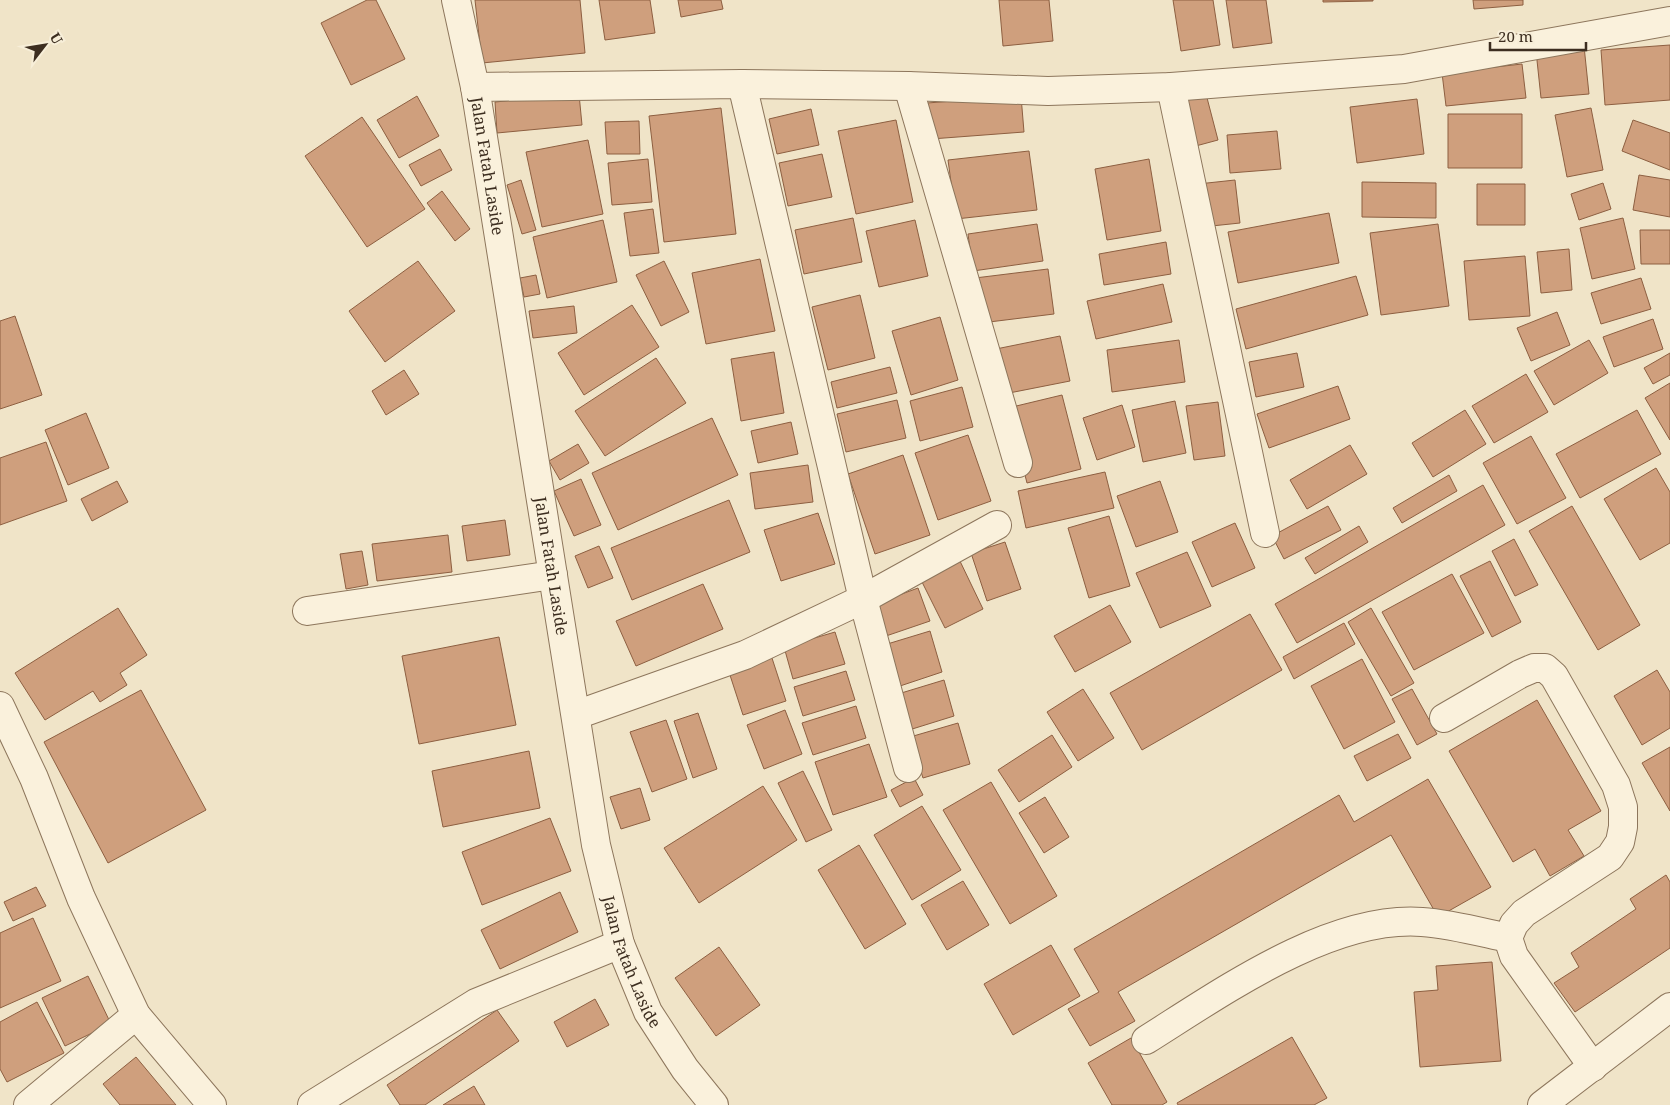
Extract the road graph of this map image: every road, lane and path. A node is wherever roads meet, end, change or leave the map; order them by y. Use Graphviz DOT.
graph roads {
  1 [pos="456,0"];
  2 [pos="1670,21"];
  3 [pos="742,84"];
  4 [pos="908,86"];
  5 [pos="475,87"];
  6 [pos="1171,87"];
  7 [pos="1018,463"];
  8 [pos="997,525"];
  9 [pos="1265,533"];
  10 [pos="553,575"];
  11 [pos="863,599"];
  12 [pos="307,611"];
  13 [pos="0,706"];
  14 [pos="576,715"];
  15 [pos="1444,718"];
  16 [pos="908,768"];
  17 [pos="1508,938"];
  18 [pos="620,944"];
  19 [pos="1670,1007"];
  20 [pos="136,1015"];
  21 [pos="1146,1040"];
  22 [pos="1592,1067"];
  23 [pos="28,1105"];
  24 [pos="212,1105"];
  25 [pos="312,1105"];
  26 [pos="714,1105"];
  27 [pos="1542,1105"];
  1 -- 5 [label="street, Jalan Fatah Laside"];
  2 -- 6 [label="street"];
  3 -- 4 [label="street"];
  3 -- 5 [label="street"];
  3 -- 11 [label="street"];
  4 -- 6 [label="street"];
  4 -- 7 [label="street"];
  5 -- 10 [label="street, Jalan Fatah Laside"];
  6 -- 9 [label="street"];
  8 -- 11 [label="street"];
  10 -- 12 [label="street"];
  10 -- 14 [label="street, Jalan Fatah Laside"];
  11 -- 14 [label="street"];
  11 -- 16 [label="street"];
  13 -- 20 [label="street"];
  14 -- 18 [label="street, Jalan Fatah Laside"];
  15 -- 17 [label="street"];
  17 -- 21 [label="street"];
  17 -- 22 [label="street"];
  18 -- 25 [label="street"];
  18 -- 26 [label="street, Jalan Fatah Laside"];
  19 -- 22 [label="street"];
  20 -- 23 [label="street"];
  20 -- 24 [label="street"];
  22 -- 27 [label="street"];
}
